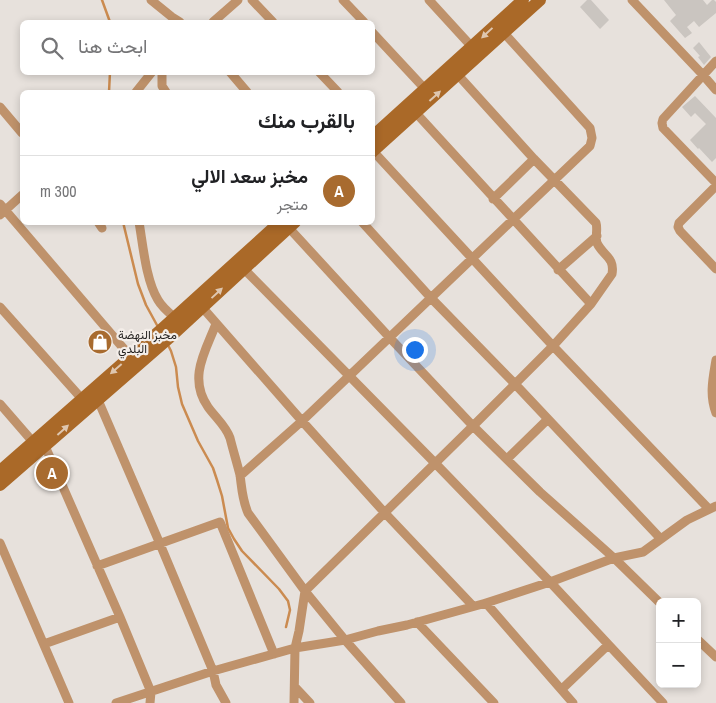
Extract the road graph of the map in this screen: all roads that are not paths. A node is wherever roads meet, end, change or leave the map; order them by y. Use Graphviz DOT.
graph roads {
  1 [pos="150,0"];
  2 [pos="238,0"];
  3 [pos="252,0"];
  4 [pos="343,0"];
  5 [pos="429,0"];
  6 [pos="522,0"];
  7 [pos="540,0"];
  8 [pos="632,0"];
  9 [pos="177,20"];
  10 [pos="215,20"];
  11 [pos="271,20"];
  12 [pos="362,20"];
  13 [pos="504,33"];
  14 [pos="375,35"];
  15 [pos="472,47"];
  16 [pos="716,61"];
  17 [pos="150,75"];
  18 [pos="162,75"];
  19 [pos="233,75"];
  20 [pos="322,75"];
  21 [pos="458,75"];
  22 [pos="703,75"];
  23 [pos="425,89"];
  24 [pos="138,90"];
  25 [pos="165,90"];
  26 [pos="245,90"];
  27 [pos="336,90"];
  28 [pos="716,90"];
  29 [pos="0,107"];
  30 [pos="416,114"];
  31 [pos="20,132"];
  32 [pos="375,133"];
  33 [pos="375,150"];
  34 [pos="375,154"];
  35 [pos="534,159"];
  36 [pos="554,180"];
  37 [pos="716,185"];
  38 [pos="20,196"];
  39 [pos="493,199"];
  40 [pos="2,210"];
  41 [pos="512,220"];
  42 [pos="139,225"];
  43 [pos="283,225"];
  44 [pos="283,225"];
  45 [pos="285,225"];
  46 [pos="365,225"];
  47 [pos="597,236"];
  48 [pos="472,259"];
  49 [pos="244,269"];
  50 [pos="716,269"];
  51 [pos="558,270"];
  52 [pos="430,298"];
  53 [pos="591,304"];
  54 [pos="0,307"];
  55 [pos="202,307"];
  56 [pos="174,318"];
  57 [pos="216,324"];
  58 [pos="166,333"];
  59 [pos="390,338"];
  60 [pos="155,343"];
  61 [pos="553,346"];
  62 [pos="130,356"];
  63 [pos="716,360"];
  64 [pos="349,375"];
  65 [pos="515,384"];
  66 [pos="82,399"];
  67 [pos="98,400"];
  68 [pos="0,404"];
  69 [pos="716,413"];
  70 [pos="548,419"];
  71 [pos="302,421"];
  72 [pos="474,426"];
  73 [pos="39,444"];
  74 [pos="507,459"];
  75 [pos="435,463"];
  76 [pos="0,471"];
  77 [pos="240,476"];
  78 [pos="0,485"];
  79 [pos="713,508"];
  80 [pos="384,512"];
  81 [pos="660,538"];
  82 [pos="0,543"];
  83 [pos="160,544"];
  84 [pos="614,558"];
  85 [pos="97,566"];
  86 [pos="550,582"];
  87 [pos="304,591"];
  88 [pos="656,599"];
  89 [pos="486,603"];
  90 [pos="473,606"];
  91 [pos="120,616"];
  92 [pos="417,622"];
  93 [pos="345,640"];
  94 [pos="701,643"];
  95 [pos="44,644"];
  96 [pos="608,644"];
  97 [pos="295,648"];
  98 [pos="274,654"];
  99 [pos="716,657"];
  100 [pos="213,671"];
  101 [pos="295,687"];
  102 [pos="562,690"];
  103 [pos="151,692"];
  104 [pos="69,703"];
  105 [pos="116,703"];
  106 [pos="150,703"];
  107 [pos="226,703"];
  108 [pos="294,703"];
  109 [pos="310,703"];
  110 [pos="400,703"];
  111 [pos="494,703"];
  112 [pos="574,703"];
  113 [pos="663,703"];
  1 -- 9 [label="street"];
  2 -- 10 [label="street"];
  3 -- 11 [label="street"];
  4 -- 12 [label="street"];
  5 -- 15 [label="street"];
  6 -- 15 [label="main road, one-way"];
  7 -- 13 [label="main road"];
  8 -- 22 [label="street"];
  13 -- 21 [label="main road"];
  13 -- 36 [label="street"];
  14 -- 23 [label="street"];
  15 -- 23 [label="main road"];
  16 -- 22 [label="street"];
  17 -- 24 [label="street"];
  18 -- 25 [label="street"];
  19 -- 26 [label="street"];
  20 -- 27 [label="street"];
  30 -- 21 [label="main road, one-way"];
  21 -- 35 [label="street"];
  22 -- 28 [label="street"];
  22 -- 37 [label="street"];
  23 -- 32 [label="main road"];
  29 -- 31 [label="street"];
  30 -- 33 [label="main road"];
  30 -- 39 [label="street"];
  34 -- 48 [label="street"];
  35 -- 36 [label="street"];
  35 -- 39 [label="street"];
  36 -- 41 [label="street"];
  36 -- 47 [label="street"];
  37 -- 50 [label="street"];
  38 -- 40 [label="street"];
  39 -- 41 [label="street"];
  40 -- 62 [label="street"];
  41 -- 48 [label="street"];
  41 -- 51 [label="street"];
  42 -- 56 [label="street"];
  43 -- 56 [label="main road"];
  44 -- 49 [label="main road"];
  45 -- 59 [label="street"];
  46 -- 52 [label="street"];
  47 -- 51 [label="street"];
  47 -- 53 [label="street"];
  48 -- 52 [label="street"];
  48 -- 61 [label="street"];
  55 -- 49 [label="main road, one-way"];
  49 -- 64 [label="street"];
  51 -- 53 [label="street"];
  52 -- 59 [label="street"];
  52 -- 65 [label="street"];
  53 -- 61 [label="street"];
  54 -- 66 [label="street"];
  55 -- 57 [label="street"];
  55 -- 58 [label="main road"];
  56 -- 58 [label="main road"];
  57 -- 71 [label="street"];
  57 -- 77 [label="street"];
  58 -- 60 [label="main road"];
  59 -- 64 [label="street"];
  59 -- 72 [label="street"];
  60 -- 62 [label="main road"];
  60 -- 67 [label="main road"];
  61 -- 65 [label="street"];
  61 -- 79 [label="street"];
  62 -- 66 [label="main road, one-way"];
  63 -- 69 [label="street"];
  64 -- 71 [label="street"];
  64 -- 75 [label="street"];
  65 -- 70 [label="street"];
  65 -- 72 [label="street"];
  66 -- 73 [label="main road"];
  73 -- 67 [label="main road, one-way"];
  67 -- 83 [label="street"];
  68 -- 73 [label="street"];
  70 -- 74 [label="street"];
  70 -- 81 [label="street"];
  71 -- 77 [label="street"];
  71 -- 80 [label="street"];
  72 -- 74 [label="street"];
  72 -- 75 [label="street"];
  73 -- 76 [label="main road"];
  73 -- 78 [label="main road"];
  73 -- 85 [label="street"];
  74 -- 84 [label="street"];
  75 -- 80 [label="street"];
  75 -- 86 [label="street"];
  77 -- 87 [label="street"];
  79 -- 81 [label="street"];
  80 -- 87 [label="street"];
  80 -- 90 [label="street"];
  81 -- 84 [label="street"];
  82 -- 95 [label="street"];
  83 -- 85 [label="street"];
  83 -- 98 [label="street"];
  83 -- 100 [label="street"];
  84 -- 86 [label="street"];
  84 -- 88 [label="street"];
  85 -- 91 [label="street"];
  86 -- 89 [label="street"];
  86 -- 96 [label="street"];
  87 -- 93 [label="street"];
  87 -- 97 [label="street"];
  89 -- 90 [label="street"];
  89 -- 102 [label="street"];
  90 -- 92 [label="street"];
  91 -- 95 [label="street"];
  91 -- 103 [label="street"];
  92 -- 93 [label="street"];
  92 -- 111 [label="street"];
  93 -- 97 [label="street"];
  93 -- 110 [label="street"];
  94 -- 99 [label="street"];
  95 -- 104 [label="street"];
  96 -- 102 [label="street"];
  96 -- 113 [label="street"];
  97 -- 98 [label="street"];
  97 -- 101 [label="street"];
  98 -- 100 [label="street"];
  100 -- 103 [label="street"];
  100 -- 107 [label="street"];
  101 -- 108 [label="street"];
  101 -- 109 [label="street"];
  102 -- 112 [label="street"];
  103 -- 105 [label="street"];
  103 -- 106 [label="street"];
}
